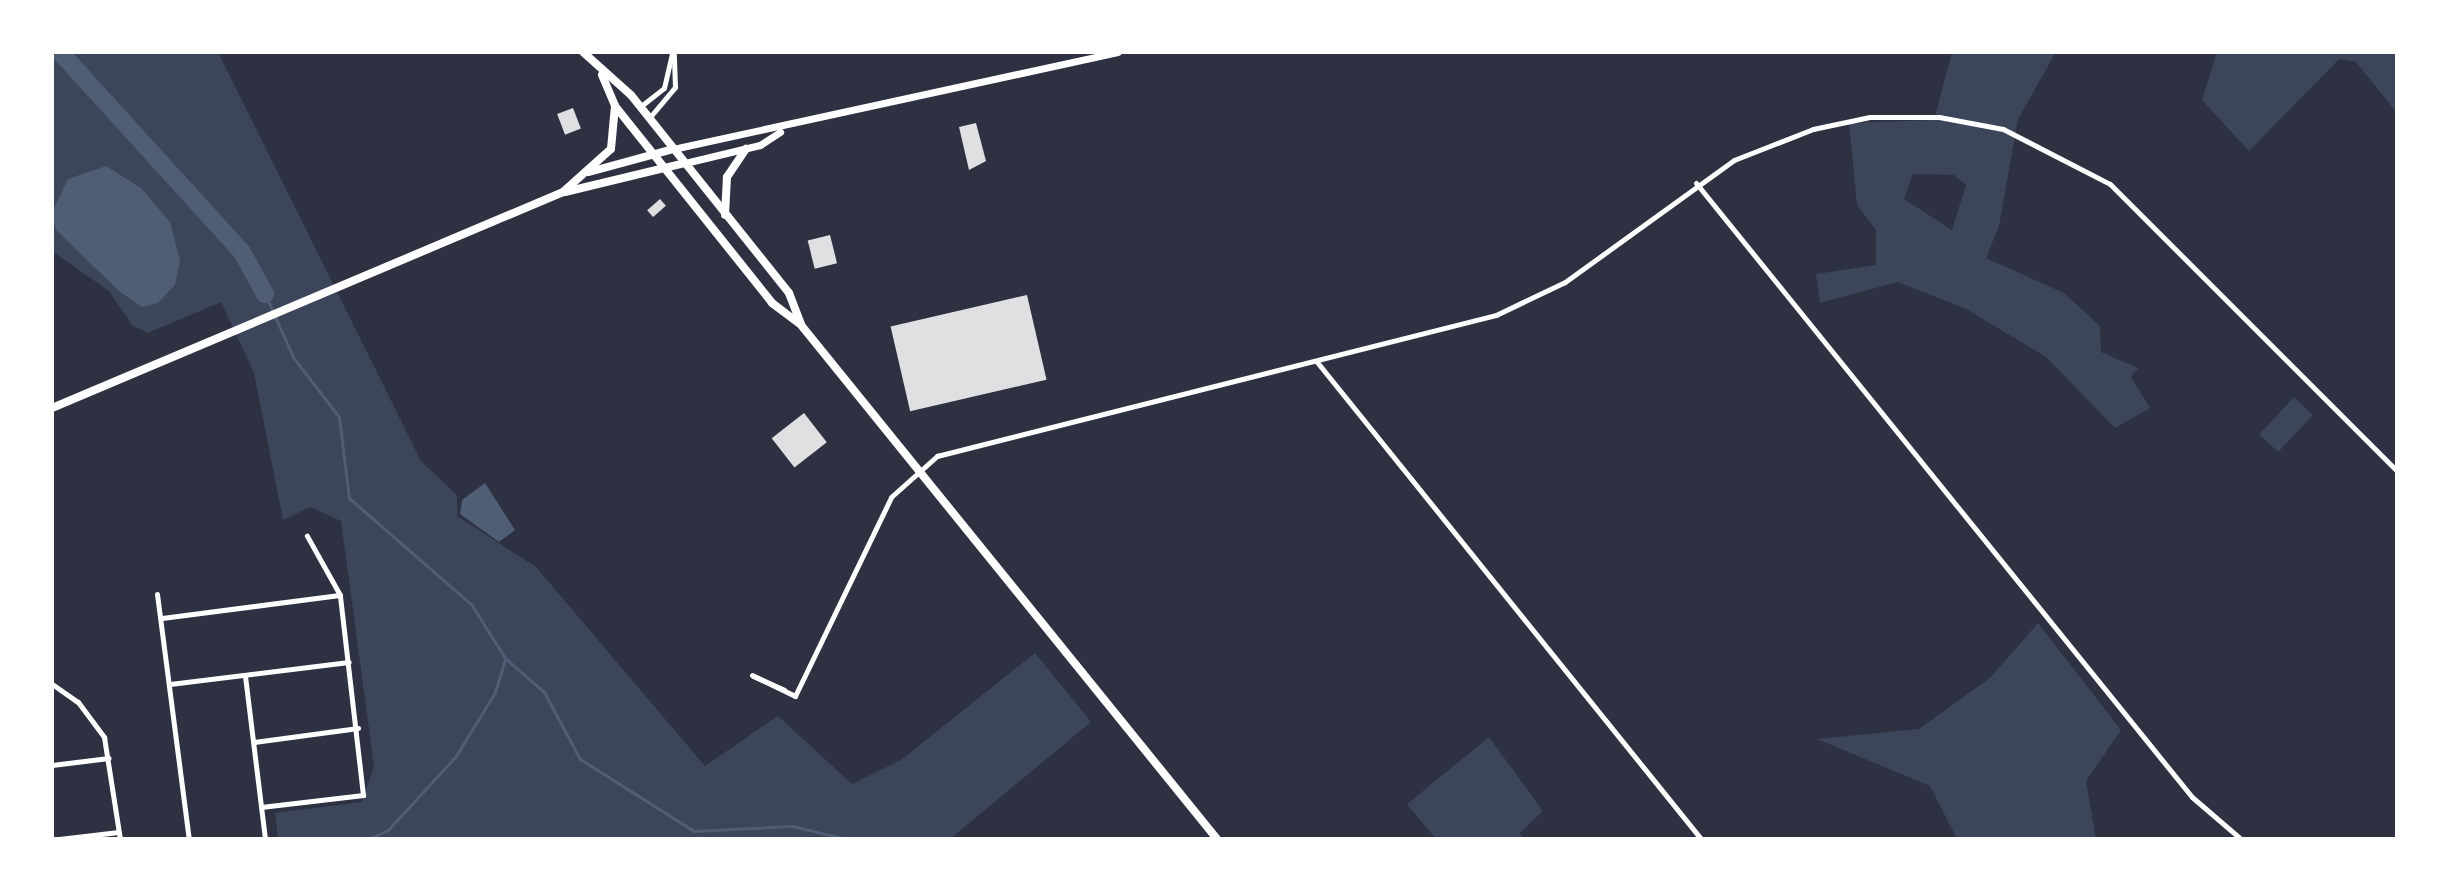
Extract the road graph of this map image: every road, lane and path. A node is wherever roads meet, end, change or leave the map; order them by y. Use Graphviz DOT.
graph roads {
  1 [pos="583,52"];
  2 [pos="673,52"];
  3 [pos="1118,52"];
  4 [pos="602,75"];
  5 [pos="615,106"];
  6 [pos="640,106"];
  7 [pos="649,118"];
  8 [pos="783,130"];
  9 [pos="673,149"];
  10 [pos="746,149"];
  11 [pos="653,154"];
  12 [pos="685,163"];
  13 [pos="664,169"];
  14 [pos="584,174"];
  15 [pos="1696,183"];
  16 [pos="563,192"];
  17 [pos="725,216"];
  18 [pos="801,325"];
  19 [pos="1317,362"];
  20 [pos="52,408"];
  21 [pos="918,468"];
  22 [pos="2397,471"];
  23 [pos="307,536"];
  24 [pos="157,594"];
  25 [pos="340,595"];
  26 [pos="162,618"];
  27 [pos="349,662"];
  28 [pos="245,676"];
  29 [pos="52,684"];
  30 [pos="170,684"];
  31 [pos="784,690"];
  32 [pos="358,728"];
  33 [pos="254,742"];
  34 [pos="109,758"];
  35 [pos="52,765"];
  36 [pos="261,807"];
  37 [pos="120,835"];
  38 [pos="59,839"];
  39 [pos="189,839"];
  40 [pos="265,839"];
  41 [pos="1217,839"];
  42 [pos="1701,839"];
  43 [pos="2241,839"];
  1 -- 4 [label="main road"];
  2 -- 6 [label="street"];
  2 -- 7 [label="street"];
  3 -- 8 [label="main road"];
  4 -- 5 [label="main road"];
  4 -- 6 [label="main road"];
  5 -- 11 [label="main road"];
  5 -- 14 [label="main road"];
  6 -- 7 [label="main road"];
  7 -- 9 [label="main road"];
  8 -- 9 [label="main road"];
  8 -- 10 [label="main road"];
  9 -- 11 [label="main road"];
  9 -- 12 [label="main road"];
  10 -- 12 [label="main road"];
  10 -- 17 [label="main road"];
  11 -- 13 [label="main road"];
  11 -- 14 [label="main road"];
  12 -- 13 [label="main road"];
  12 -- 17 [label="main road"];
  13 -- 16 [label="main road"];
  13 -- 18 [label="main road"];
  14 -- 16 [label="main road"];
  15 -- 19 [label="street"];
  15 -- 22 [label="street"];
  15 -- 43 [label="street"];
  16 -- 20 [label="main road"];
  17 -- 18 [label="main road"];
  18 -- 21 [label="main road"];
  19 -- 21 [label="street"];
  19 -- 42 [label="street"];
  21 -- 31 [label="street"];
  21 -- 41 [label="main road"];
  23 -- 25 [label="street"];
  24 -- 26 [label="street"];
  25 -- 26 [label="street"];
  25 -- 27 [label="street"];
  26 -- 30 [label="street"];
  27 -- 28 [label="street"];
  27 -- 32 [label="street"];
  28 -- 30 [label="street"];
  28 -- 33 [label="street"];
  29 -- 34 [label="street"];
  30 -- 39 [label="street"];
  31 -- 31 [label="street"];
  32 -- 33 [label="street"];
  32 -- 36 [label="street"];
  33 -- 36 [label="street"];
  34 -- 35 [label="street"];
  34 -- 37 [label="street"];
  36 -- 40 [label="street"];
  37 -- 38 [label="street"];
}
